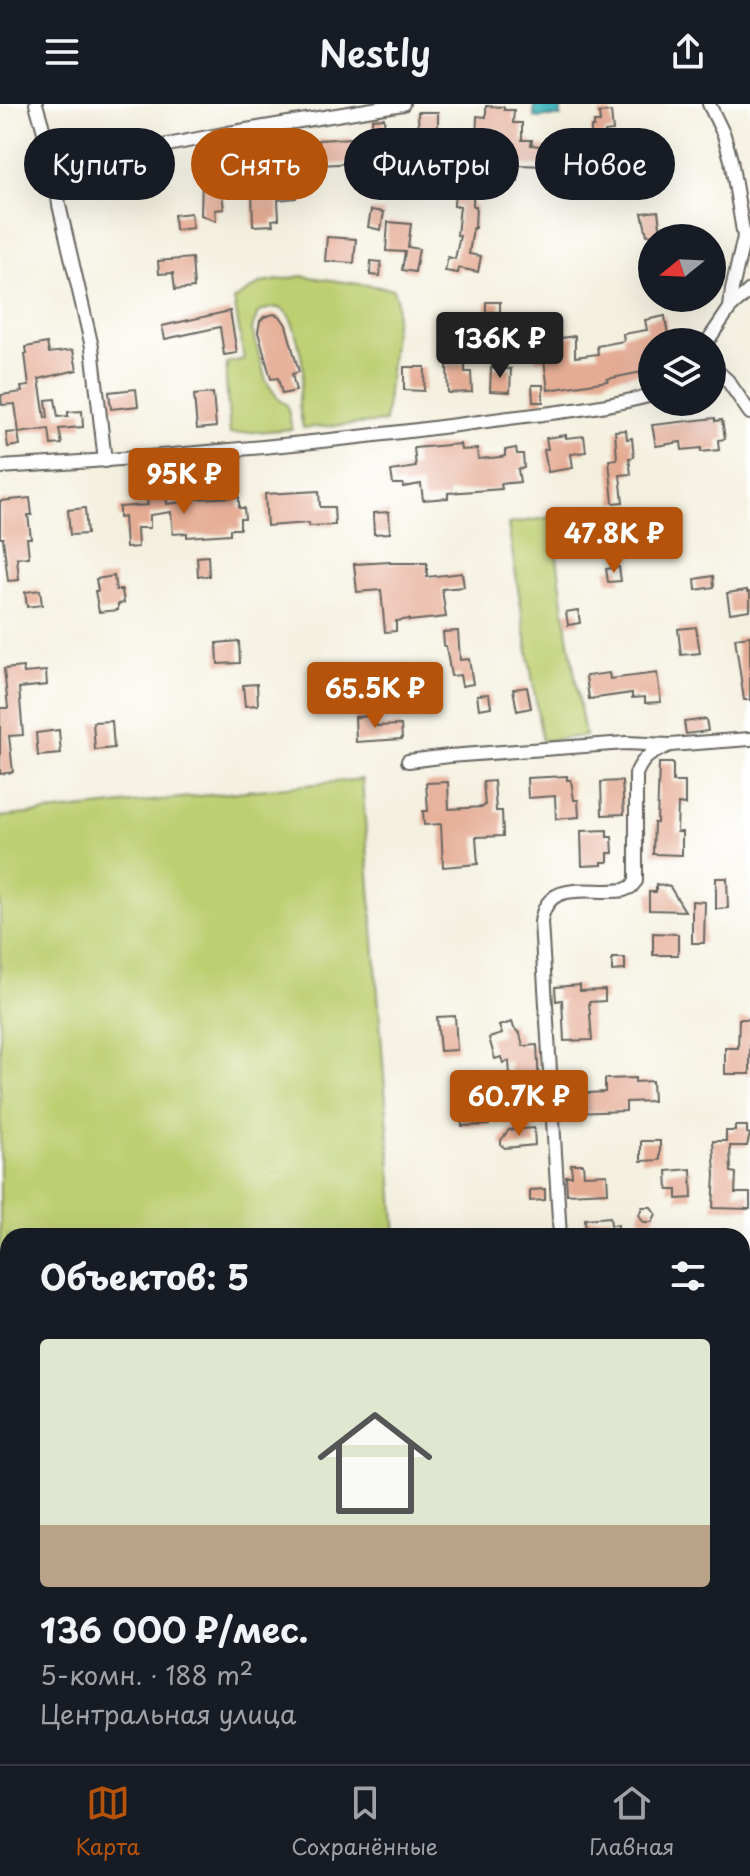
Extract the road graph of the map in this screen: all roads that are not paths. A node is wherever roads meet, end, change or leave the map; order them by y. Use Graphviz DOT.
graph roads {
  1 [pos="36,104"];
  2 [pos="403,104"];
  3 [pos="709,104"];
  4 [pos="43,128"];
  5 [pos="175,143"];
  6 [pos="58,200"];
  7 [pos="750,290"];
  8 [pos="730,308"];
  9 [pos="716,328"];
  10 [pos="726,379"];
  11 [pos="638,398"];
  12 [pos="750,413"];
  13 [pos="105,461"];
  14 [pos="0,467"];
  15 [pos="750,739"];
  16 [pos="670,745"];
  17 [pos="408,761"];
  18 [pos="560,1228"];
  1 -- 4 [label="street"];
  2 -- 5 [label="street"];
  3 -- 8 [label="street"];
  6 -- 13 [label="street"];
  7 -- 8 [label="street"];
  8 -- 9 [label="street"];
  10 -- 12 [label="street"];
  11 -- 13 [label="street"];
  13 -- 14 [label="street"];
  15 -- 16 [label="street"];
  16 -- 17 [label="street"];
  16 -- 18 [label="street"];
}
